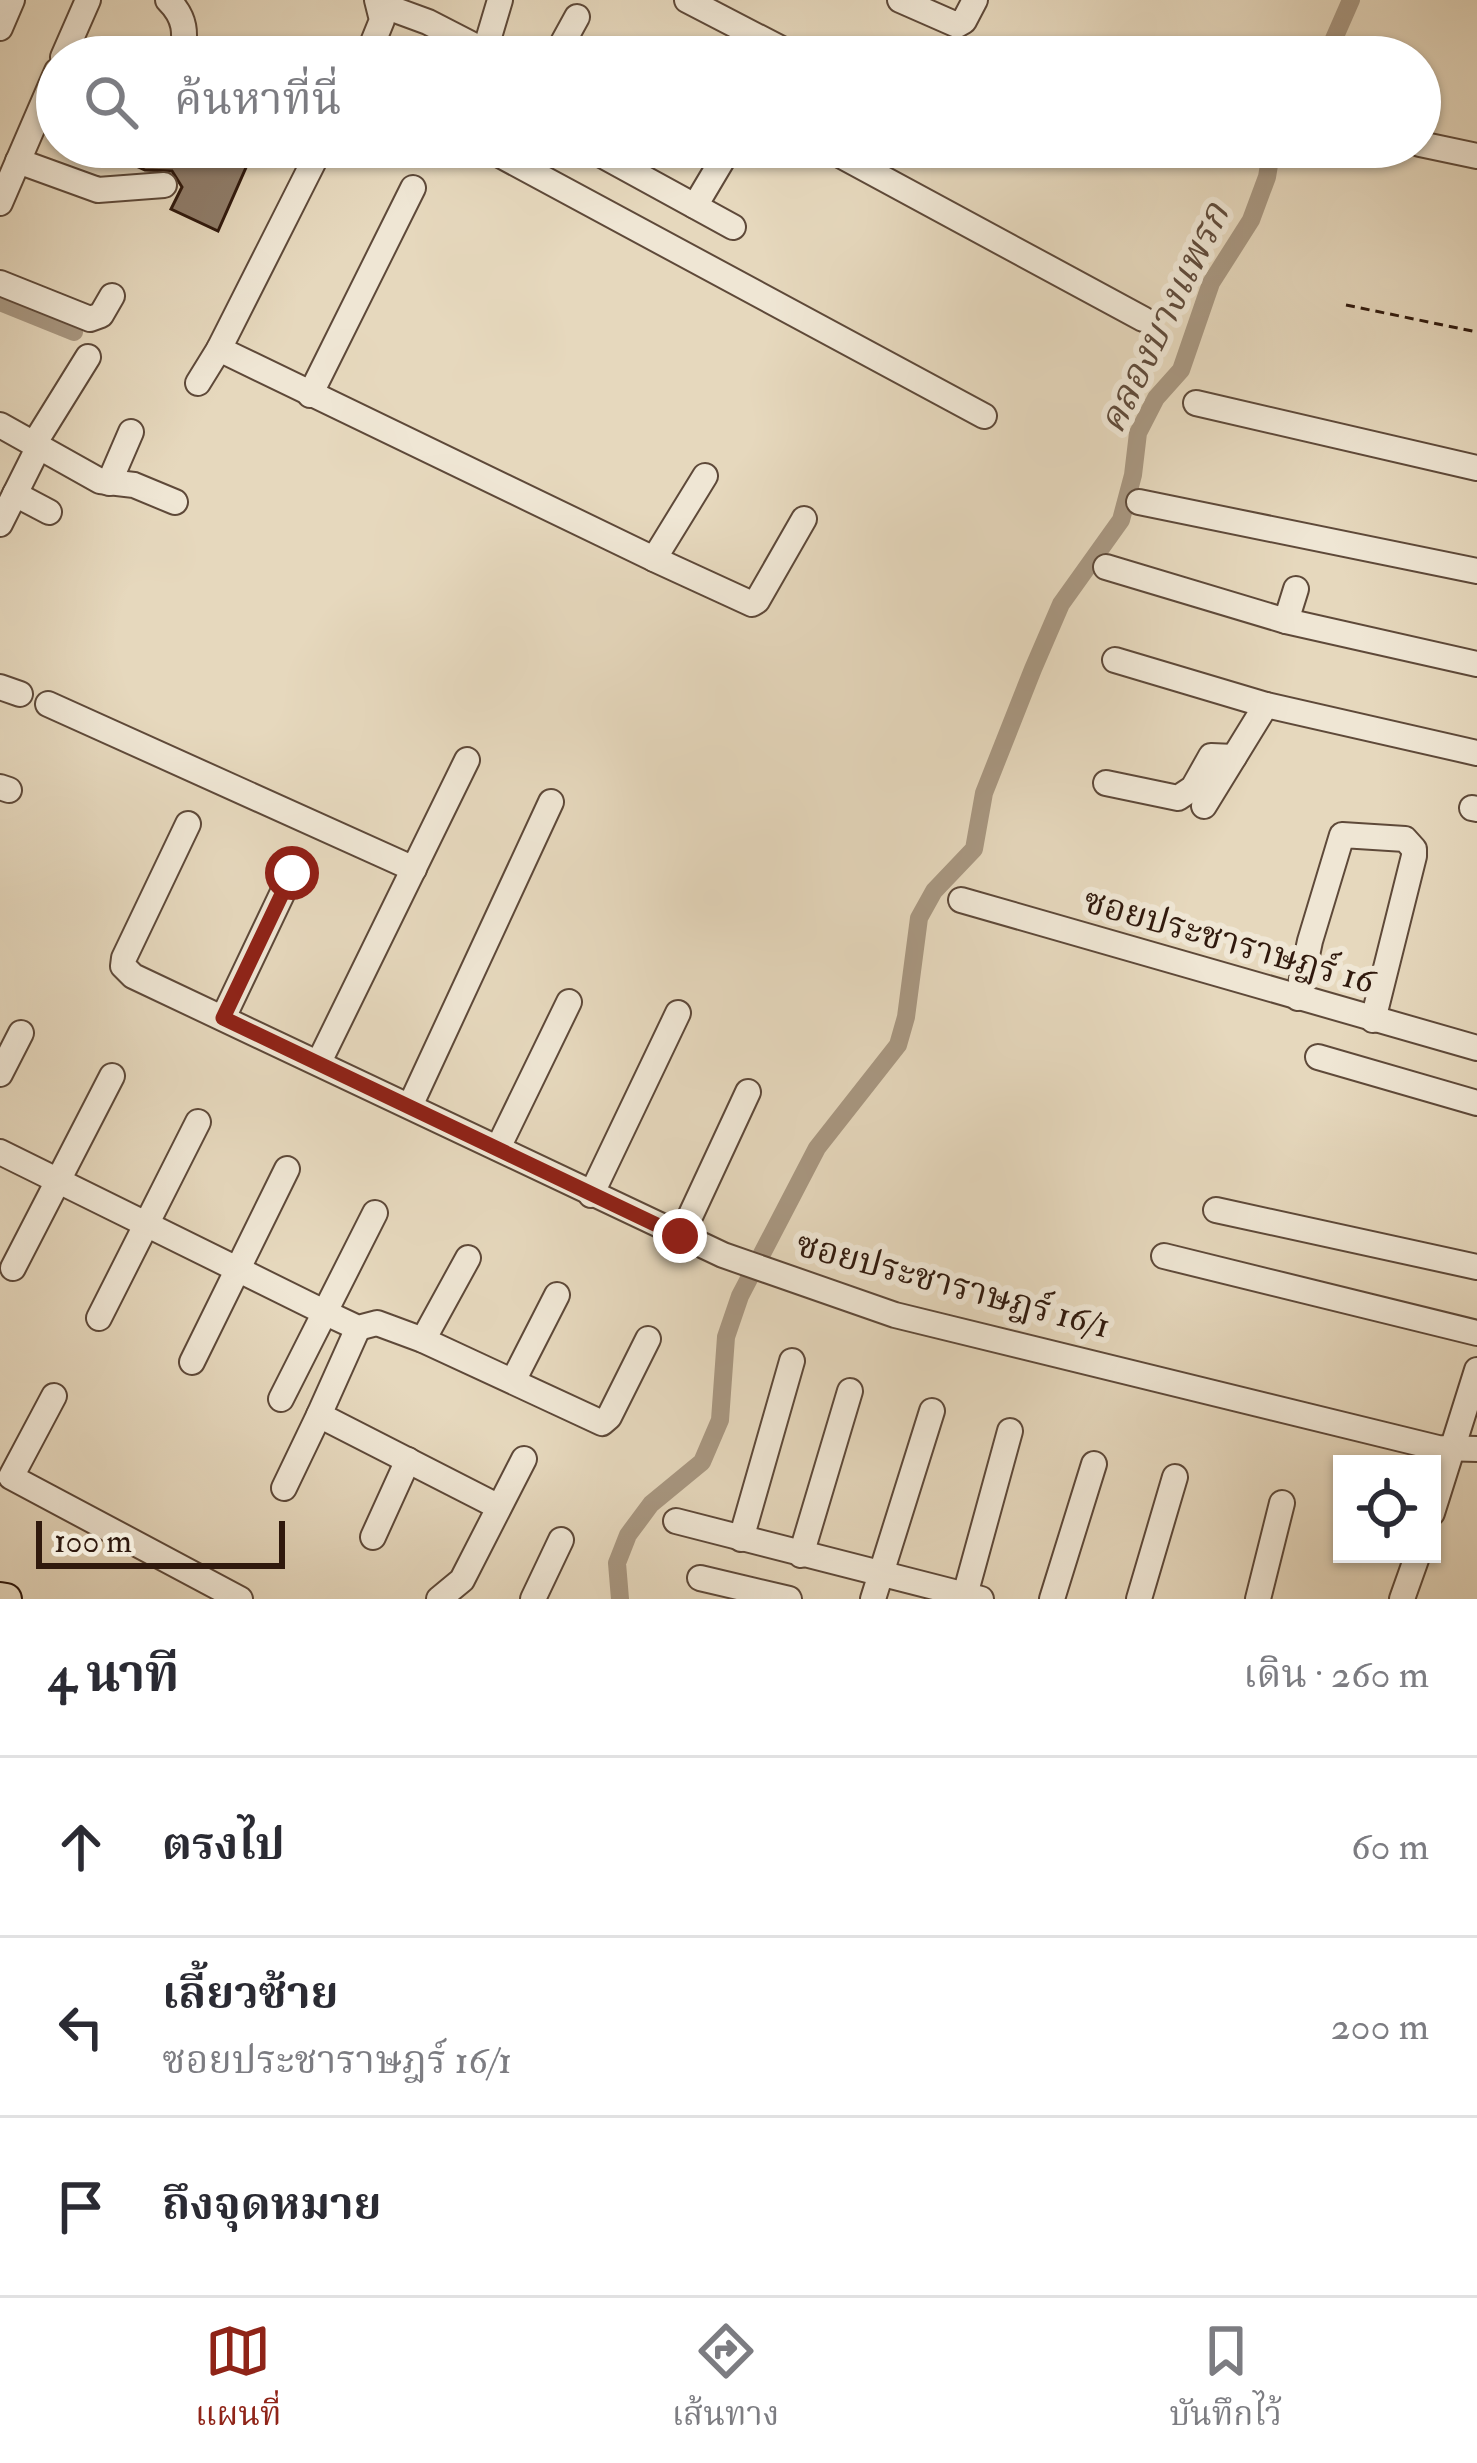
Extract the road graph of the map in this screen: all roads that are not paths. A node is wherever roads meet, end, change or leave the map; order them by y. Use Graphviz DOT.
graph roads {
  1 [pos="12,0"];
  2 [pos="88,0"];
  3 [pos="168,0"];
  4 [pos="500,0"];
  5 [pos="687,0"];
  6 [pos="900,0"];
  7 [pos="975,0"];
  8 [pos="378,2"];
  9 [pos="577,17"];
  10 [pos="0,28"];
  11 [pos="72,36"];
  12 [pos="184,36"];
  13 [pos="376,36"];
  14 [pos="453,36"];
  15 [pos="492,36"];
  16 [pos="567,36"];
  17 [pos="756,36"];
  18 [pos="36,119"];
  19 [pos="1441,148"];
  20 [pos="1477,156"];
  21 [pos="18,161"];
  22 [pos="36,168"];
  23 [pos="37,168"];
  24 [pos="310,168"];
  25 [pos="524,168"];
  26 [pos="632,168"];
  27 [pos="718,168"];
  28 [pos="864,168"];
  29 [pos="164,185"];
  30 [pos="413,188"];
  31 [pos="0,202"];
  32 [pos="695,206"];
  33 [pos="734,227"];
  34 [pos="0,283"];
  35 [pos="112,296"];
  36 [pos="1144,319"];
  37 [pos="219,349"];
  38 [pos="88,357"];
  39 [pos="198,383"];
  40 [pos="310,395"];
  41 [pos="1196,404"];
  42 [pos="984,416"];
  43 [pos="0,425"];
  44 [pos="131,432"];
  45 [pos="37,445"];
  46 [pos="1477,467"];
  47 [pos="705,476"];
  48 [pos="109,483"];
  49 [pos="15,494"];
  50 [pos="175,502"];
  51 [pos="1139,502"];
  52 [pos="49,512"];
  53 [pos="804,519"];
  54 [pos="0,524"];
  55 [pos="654,559"];
  56 [pos="1106,567"];
  57 [pos="1477,571"];
  58 [pos="1296,589"];
  59 [pos="1286,621"];
  60 [pos="1115,660"];
  61 [pos="1477,664"];
  62 [pos="48,704"];
  63 [pos="1266,705"];
  64 [pos="1477,753"];
  65 [pos="1234,757"];
  66 [pos="467,760"];
  67 [pos="1106,783"];
  68 [pos="551,802"];
  69 [pos="1204,806"];
  70 [pos="188,824"];
  71 [pos="414,868"];
  72 [pos="292,873"];
  73 [pos="961,901"];
  74 [pos="1298,998"];
  75 [pos="568,1002"];
  76 [pos="678,1013"];
  77 [pos="223,1018"];
  78 [pos="1373,1020"];
  79 [pos="21,1033"];
  80 [pos="1477,1048"];
  81 [pos="1318,1057"];
  82 [pos="319,1062"];
  83 [pos="0,1074"];
  84 [pos="112,1076"];
  85 [pos="748,1092"];
  86 [pos="1477,1103"];
  87 [pos="410,1106"];
  88 [pos="198,1122"];
  89 [pos="498,1148"];
  90 [pos="0,1152"];
  91 [pos="287,1169"];
  92 [pos="57,1181"];
  93 [pos="591,1195"];
  94 [pos="1216,1210"];
  95 [pos="375,1213"];
  96 [pos="146,1227"];
  97 [pos="680,1236"];
  98 [pos="1164,1256"];
  99 [pos="468,1258"];
  100 [pos="1477,1267"];
  101 [pos="13,1268"];
  102 [pos="236,1269"];
  103 [pos="557,1295"];
  104 [pos="326,1313"];
  105 [pos="99,1318"];
  106 [pos="358,1328"];
  107 [pos="1477,1334"];
  108 [pos="648,1339"];
  109 [pos="423,1340"];
  110 [pos="792,1361"];
  111 [pos="192,1362"];
  112 [pos="1477,1370"];
  113 [pos="513,1381"];
  114 [pos="850,1391"];
  115 [pos="53,1396"];
  116 [pos="281,1399"];
  117 [pos="932,1411"];
  118 [pos="319,1415"];
  119 [pos="1010,1431"];
  120 [pos="1466,1449"];
  121 [pos="524,1459"];
  122 [pos="408,1460"];
  123 [pos="1094,1464"];
  124 [pos="1175,1477"];
  125 [pos="284,1488"];
  126 [pos="1441,1496"];
  127 [pos="1282,1504"];
  128 [pos="499,1507"];
  129 [pos="676,1521"];
  130 [pos="373,1537"];
  131 [pos="741,1539"];
  132 [pos="561,1540"];
  133 [pos="801,1555"];
  134 [pos="1415,1563"];
  135 [pos="700,1578"];
  136 [pos="876,1587"];
  137 [pos="973,1597"];
  138 [pos="441,1598"];
  139 [pos="240,1599"];
  140 [pos="533,1599"];
  141 [pos="789,1599"];
  142 [pos="1052,1599"];
  143 [pos="1139,1599"];
  144 [pos="1258,1599"];
  145 [pos="1402,1599"];
  1 -- 10 [label="street"];
  2 -- 11 [label="street"];
  3 -- 12 [label="street"];
  4 -- 15 [label="street"];
  5 -- 17 [label="street"];
  6 -- 7 [label="street"];
  8 -- 13 [label="street"];
  8 -- 14 [label="street"];
  9 -- 16 [label="street"];
  18 -- 21 [label="street"];
  19 -- 20 [label="street"];
  21 -- 22 [label="street"];
  21 -- 31 [label="street"];
  23 -- 29 [label="street"];
  24 -- 37 [label="street"];
  25 -- 42 [label="street"];
  26 -- 32 [label="street"];
  27 -- 32 [label="street"];
  28 -- 36 [label="street"];
  30 -- 40 [label="street"];
  32 -- 33 [label="street"];
  34 -- 35 [label="street"];
  37 -- 39 [label="street"];
  37 -- 40 [label="street"];
  38 -- 45 [label="street"];
  40 -- 55 [label="street"];
  41 -- 46 [label="street"];
  43 -- 45 [label="street"];
  44 -- 48 [label="street"];
  45 -- 48 [label="street"];
  45 -- 49 [label="street"];
  47 -- 55 [label="street"];
  48 -- 50 [label="street"];
  49 -- 52 [label="street"];
  49 -- 54 [label="street"];
  51 -- 57 [label="street"];
  53 -- 55 [label="street"];
  56 -- 59 [label="street"];
  58 -- 59 [label="street"];
  59 -- 61 [label="street"];
  60 -- 63 [label="street"];
  62 -- 71 [label="street"];
  63 -- 64 [label="street"];
  63 -- 65 [label="street"];
  65 -- 67 [label="street"];
  65 -- 69 [label="street"];
  66 -- 71 [label="street"];
  68 -- 87 [label="street"];
  70 -- 77 [label="street, ซอยประชาราษฎร์ 16/1"];
  71 -- 82 [label="street"];
  72 -- 77 [label="street"];
  73 -- 74 [label="street, ซอยประชาราษฎร์ 16"];
  74 -- 78 [label="street, ซอยประชาราษฎร์ 16"];
  74 -- 78 [label="street"];
  75 -- 89 [label="street"];
  76 -- 93 [label="street"];
  77 -- 82 [label="street, ซอยประชาราษฎร์ 16/1"];
  78 -- 80 [label="street, ซอยประชาราษฎร์ 16"];
  79 -- 83 [label="street"];
  81 -- 86 [label="street"];
  82 -- 87 [label="street, ซอยประชาราษฎร์ 16/1"];
  84 -- 92 [label="street"];
  85 -- 97 [label="street"];
  87 -- 89 [label="street, ซอยประชาราษฎร์ 16/1"];
  88 -- 96 [label="street"];
  89 -- 93 [label="street, ซอยประชาราษฎร์ 16/1"];
  90 -- 92 [label="street"];
  91 -- 102 [label="street"];
  92 -- 96 [label="street"];
  92 -- 101 [label="street"];
  93 -- 97 [label="street, ซอยประชาราษฎร์ 16/1"];
  94 -- 100 [label="street"];
  95 -- 104 [label="street"];
  96 -- 102 [label="street"];
  96 -- 105 [label="street"];
  97 -- 120 [label="street, ซอยประชาราษฎร์ 16/1"];
  98 -- 107 [label="street"];
  99 -- 109 [label="street"];
  102 -- 104 [label="street"];
  102 -- 111 [label="street"];
  103 -- 113 [label="street"];
  104 -- 106 [label="street"];
  104 -- 116 [label="street"];
  106 -- 109 [label="street"];
  106 -- 118 [label="street"];
  108 -- 113 [label="street"];
  109 -- 113 [label="street"];
  110 -- 131 [label="street"];
  112 -- 120 [label="street"];
  114 -- 133 [label="street"];
  115 -- 139 [label="street"];
  117 -- 136 [label="street"];
  118 -- 122 [label="street"];
  118 -- 125 [label="street"];
  119 -- 137 [label="street"];
  120 -- 126 [label="street"];
  121 -- 128 [label="street"];
  122 -- 128 [label="street"];
  122 -- 130 [label="street"];
  123 -- 142 [label="street"];
  124 -- 143 [label="street"];
  127 -- 144 [label="street"];
  128 -- 138 [label="street"];
  129 -- 131 [label="street"];
  131 -- 133 [label="street"];
  132 -- 140 [label="street"];
  133 -- 136 [label="street"];
  134 -- 145 [label="street"];
  135 -- 141 [label="street"];
  136 -- 137 [label="street"];
}
